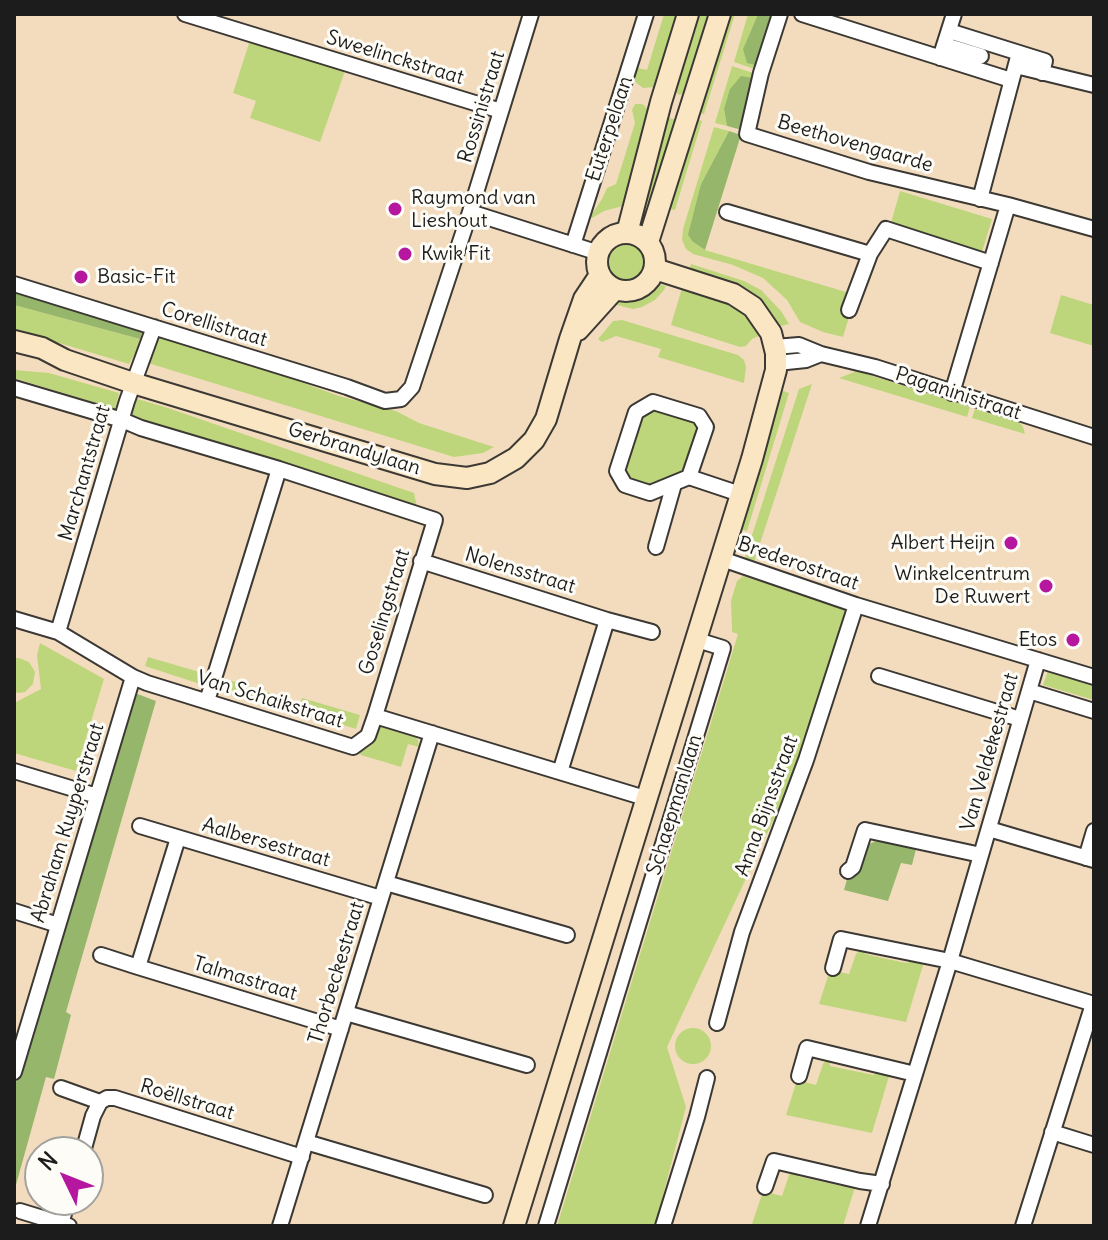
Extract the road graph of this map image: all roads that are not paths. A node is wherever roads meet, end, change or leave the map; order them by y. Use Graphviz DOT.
graph roads {
  1 [pos="185,14"];
  2 [pos="531,14"];
  3 [pos="646,14"];
  4 [pos="688,14"];
  5 [pos="720,14"];
  6 [pos="780,14"];
  7 [pos="802,14"];
  8 [pos="954,14"];
  9 [pos="944,45"];
  10 [pos="981,56"];
  11 [pos="1015,66"];
  12 [pos="1094,85"];
  13 [pos="661,102"];
  14 [pos="501,111"];
  15 [pos="690,111"];
  16 [pos="980,199"];
  17 [pos="1008,205"];
  18 [pos="470,212"];
  19 [pos="727,212"];
  20 [pos="1094,229"];
  21 [pos="627,233"];
  22 [pos="648,242"];
  23 [pos="573,245"];
  24 [pos="599,253"];
  25 [pos="870,254"];
  26 [pos="991,263"];
  27 [pos="655,269"];
  28 [pos="608,282"];
  29 [pos="14,284"];
  30 [pos="849,310"];
  31 [pos="154,327"];
  32 [pos="14,341"];
  33 [pos="14,353"];
  34 [pos="776,355"];
  35 [pos="65,360"];
  36 [pos="133,383"];
  37 [pos="14,388"];
  38 [pos="952,393"];
  39 [pos="401,399"];
  40 [pos="122,420"];
  41 [pos="1094,437"];
  42 [pos="279,469"];
  43 [pos="689,477"];
  44 [pos="674,484"];
  45 [pos="740,494"];
  46 [pos="435,520"];
  47 [pos="656,547"];
  48 [pos="719,558"];
  49 [pos="421,561"];
  50 [pos="856,605"];
  51 [pos="14,619"];
  52 [pos="607,620"];
  53 [pos="58,632"];
  54 [pos="652,632"];
  55 [pos="694,639"];
  56 [pos="1038,660"];
  57 [pos="879,676"];
  58 [pos="133,677"];
  59 [pos="1094,677"];
  60 [pos="1029,691"];
  61 [pos="207,701"];
  62 [pos="1094,711"];
  63 [pos="375,716"];
  64 [pos="1020,719"];
  65 [pos="432,733"];
  66 [pos="14,771"];
  67 [pos="560,772"];
  68 [pos="97,796"];
  69 [pos="645,798"];
  70 [pos="140,826"];
  71 [pos="989,829"];
  72 [pos="1094,831"];
  73 [pos="178,838"];
  74 [pos="981,855"];
  75 [pos="1090,859"];
  76 [pos="848,871"];
  77 [pos="383,890"];
  78 [pos="14,911"];
  79 [pos="58,925"];
  80 [pos="567,935"];
  81 [pos="101,955"];
  82 [pos="950,961"];
  83 [pos="138,967"];
  84 [pos="833,968"];
  85 [pos="589,981"];
  86 [pos="618,989"];
  87 [pos="1093,1004"];
  88 [pos="346,1013"];
  89 [pos="717,1023"];
  90 [pos="341,1029"];
  91 [pos="16,1056"];
  92 [pos="527,1065"];
  93 [pos="14,1072"];
  94 [pos="915,1074"];
  95 [pos="799,1076"];
  96 [pos="707,1078"];
  97 [pos="61,1088"];
  98 [pos="100,1102"];
  99 [pos="1052,1132"];
  100 [pos="87,1136"];
  101 [pos="306,1142"];
  102 [pos="1094,1145"];
  103 [pos="302,1157"];
  104 [pos="882,1184"];
  105 [pos="765,1187"];
  106 [pos="485,1195"];
  107 [pos="20,1211"];
  108 [pos="65,1225"];
  109 [pos="280,1226"];
  110 [pos="514,1226"];
  111 [pos="546,1226"];
  112 [pos="663,1226"];
  113 [pos="868,1226"];
  114 [pos="1023,1226"];
  1 -- 14 [label="street, Sweelinckstraat"];
  2 -- 14 [label="street, Rossinistraat"];
  3 -- 23 [label="street, Euterpelaan"];
  4 -- 13 [label="street, Euterpelaan"];
  5 -- 15 [label="street"];
  6 -- 16 [label="street, Beethovengaarde"];
  7 -- 9 [label="street"];
  8 -- 9 [label="street"];
  9 -- 10 [label="street"];
  9 -- 11 [label="street"];
  9 -- 11 [label="street"];
  11 -- 12 [label="street"];
  11 -- 16 [label="street"];
  13 -- 15 [label="street, Euterpelaan"];
  13 -- 21 [label="street, Euterpelaan"];
  14 -- 18 [label="street, Rossinistraat"];
  15 -- 22 [label="street"];
  16 -- 17 [label="street, Beethovengaarde"];
  17 -- 20 [label="street, Beethovengaarde"];
  17 -- 26 [label="street"];
  18 -- 23 [label="street"];
  18 -- 39 [label="street, Rossinistraat"];
  19 -- 25 [label="street"];
  21 -- 22 [label="street"];
  21 -- 24 [label="street"];
  22 -- 27 [label="street"];
  23 -- 24 [label="street"];
  24 -- 28 [label="street"];
  25 -- 26 [label="street"];
  25 -- 30 [label="street"];
  26 -- 38 [label="street"];
  27 -- 28 [label="street"];
  27 -- 34 [label="street"];
  28 -- 36 [label="street, Gerbrandylaan"];
  29 -- 31 [label="street, Corellistraat"];
  31 -- 36 [label="street, Marchantstraat"];
  31 -- 39 [label="street, Corellistraat"];
  32 -- 35 [label="street, Gerbrandylaan"];
  33 -- 35 [label="street, Gerbrandylaan"];
  34 -- 38 [label="street, Paganinistraat"];
  34 -- 45 [label="street, Schaepmanlaan"];
  35 -- 36 [label="street, Gerbrandylaan"];
  36 -- 40 [label="street, Marchantstraat"];
  37 -- 40 [label="street, Gerbrandylaan"];
  38 -- 41 [label="street, Paganinistraat"];
  40 -- 42 [label="street, Gerbrandylaan"];
  40 -- 53 [label="street, Marchantstraat"];
  42 -- 46 [label="street, Gerbrandylaan"];
  42 -- 61 [label="street"];
  43 -- 44 [label="street"];
  43 -- 44 [label="street"];
  43 -- 45 [label="street"];
  44 -- 47 [label="street"];
  45 -- 48 [label="street, Schaepmanlaan"];
  46 -- 49 [label="street, Goselingstraat"];
  48 -- 50 [label="street, Brederostraat"];
  48 -- 55 [label="street, Schaepmanlaan"];
  49 -- 52 [label="street, Nolensstraat"];
  49 -- 63 [label="street, Goselingstraat"];
  50 -- 56 [label="street, Brederostraat"];
  50 -- 89 [label="street, Anna Bijnsstraat"];
  51 -- 53 [label="street, Van Schaikstraat"];
  52 -- 54 [label="street, Nolensstraat"];
  52 -- 67 [label="street"];
  53 -- 58 [label="street, Van Schaikstraat"];
  55 -- 69 [label="street, Schaepmanlaan"];
  55 -- 86 [label="street, Schaepmanlaan"];
  56 -- 59 [label="street, Brederostraat"];
  56 -- 60 [label="street, Van Veldekestraat"];
  57 -- 64 [label="street"];
  58 -- 61 [label="street, Van Schaikstraat"];
  58 -- 68 [label="street, Abraham Kuyperstraat"];
  60 -- 62 [label="street"];
  60 -- 64 [label="street, Van Veldekestraat"];
  61 -- 63 [label="street, Van Schaikstraat"];
  63 -- 65 [label="street, Van Schaikstraat"];
  64 -- 71 [label="street, Van Veldekestraat"];
  65 -- 67 [label="street, Van Schaikstraat"];
  65 -- 77 [label="street, Thorbeckestraat"];
  66 -- 68 [label="street"];
  67 -- 69 [label="street, Van Schaikstraat"];
  68 -- 79 [label="street, Abraham Kuyperstraat"];
  69 -- 85 [label="street, Schaepmanlaan"];
  70 -- 73 [label="street, Aalbersestraat"];
  71 -- 74 [label="street, Van Veldekestraat"];
  71 -- 75 [label="street"];
  72 -- 75 [label="street"];
  73 -- 77 [label="street, Aalbersestraat"];
  73 -- 83 [label="street"];
  74 -- 76 [label="street, Van Veldekestraat"];
  74 -- 82 [label="street, Van Veldekestraat"];
  77 -- 80 [label="street, Aalbersestraat"];
  77 -- 88 [label="street, Thorbeckestraat"];
  78 -- 79 [label="street"];
  79 -- 91 [label="street, Abraham Kuyperstraat"];
  81 -- 83 [label="street, Talmastraat"];
  82 -- 84 [label="street"];
  82 -- 87 [label="street"];
  82 -- 94 [label="street, Van Veldekestraat"];
  83 -- 90 [label="street, Talmastraat"];
  85 -- 86 [label="street"];
  85 -- 110 [label="street, Schaepmanlaan"];
  86 -- 111 [label="street, Schaepmanlaan"];
  87 -- 99 [label="street"];
  88 -- 90 [label="street, Thorbeckestraat"];
  88 -- 92 [label="street"];
  90 -- 101 [label="street, Thorbeckestraat"];
  91 -- 93 [label="street, Abraham Kuyperstraat"];
  94 -- 95 [label="street"];
  94 -- 104 [label="street, Van Veldekestraat"];
  96 -- 112 [label="street"];
  97 -- 98 [label="street, Roëllstraat"];
  98 -- 100 [label="street"];
  98 -- 103 [label="street, Roëllstraat"];
  99 -- 102 [label="street"];
  99 -- 114 [label="street"];
  101 -- 103 [label="street, Thorbeckestraat"];
  101 -- 106 [label="street"];
  103 -- 109 [label="street, Thorbeckestraat"];
  104 -- 105 [label="street"];
  104 -- 113 [label="street, Van Veldekestraat"];
  107 -- 108 [label="street"];
}
